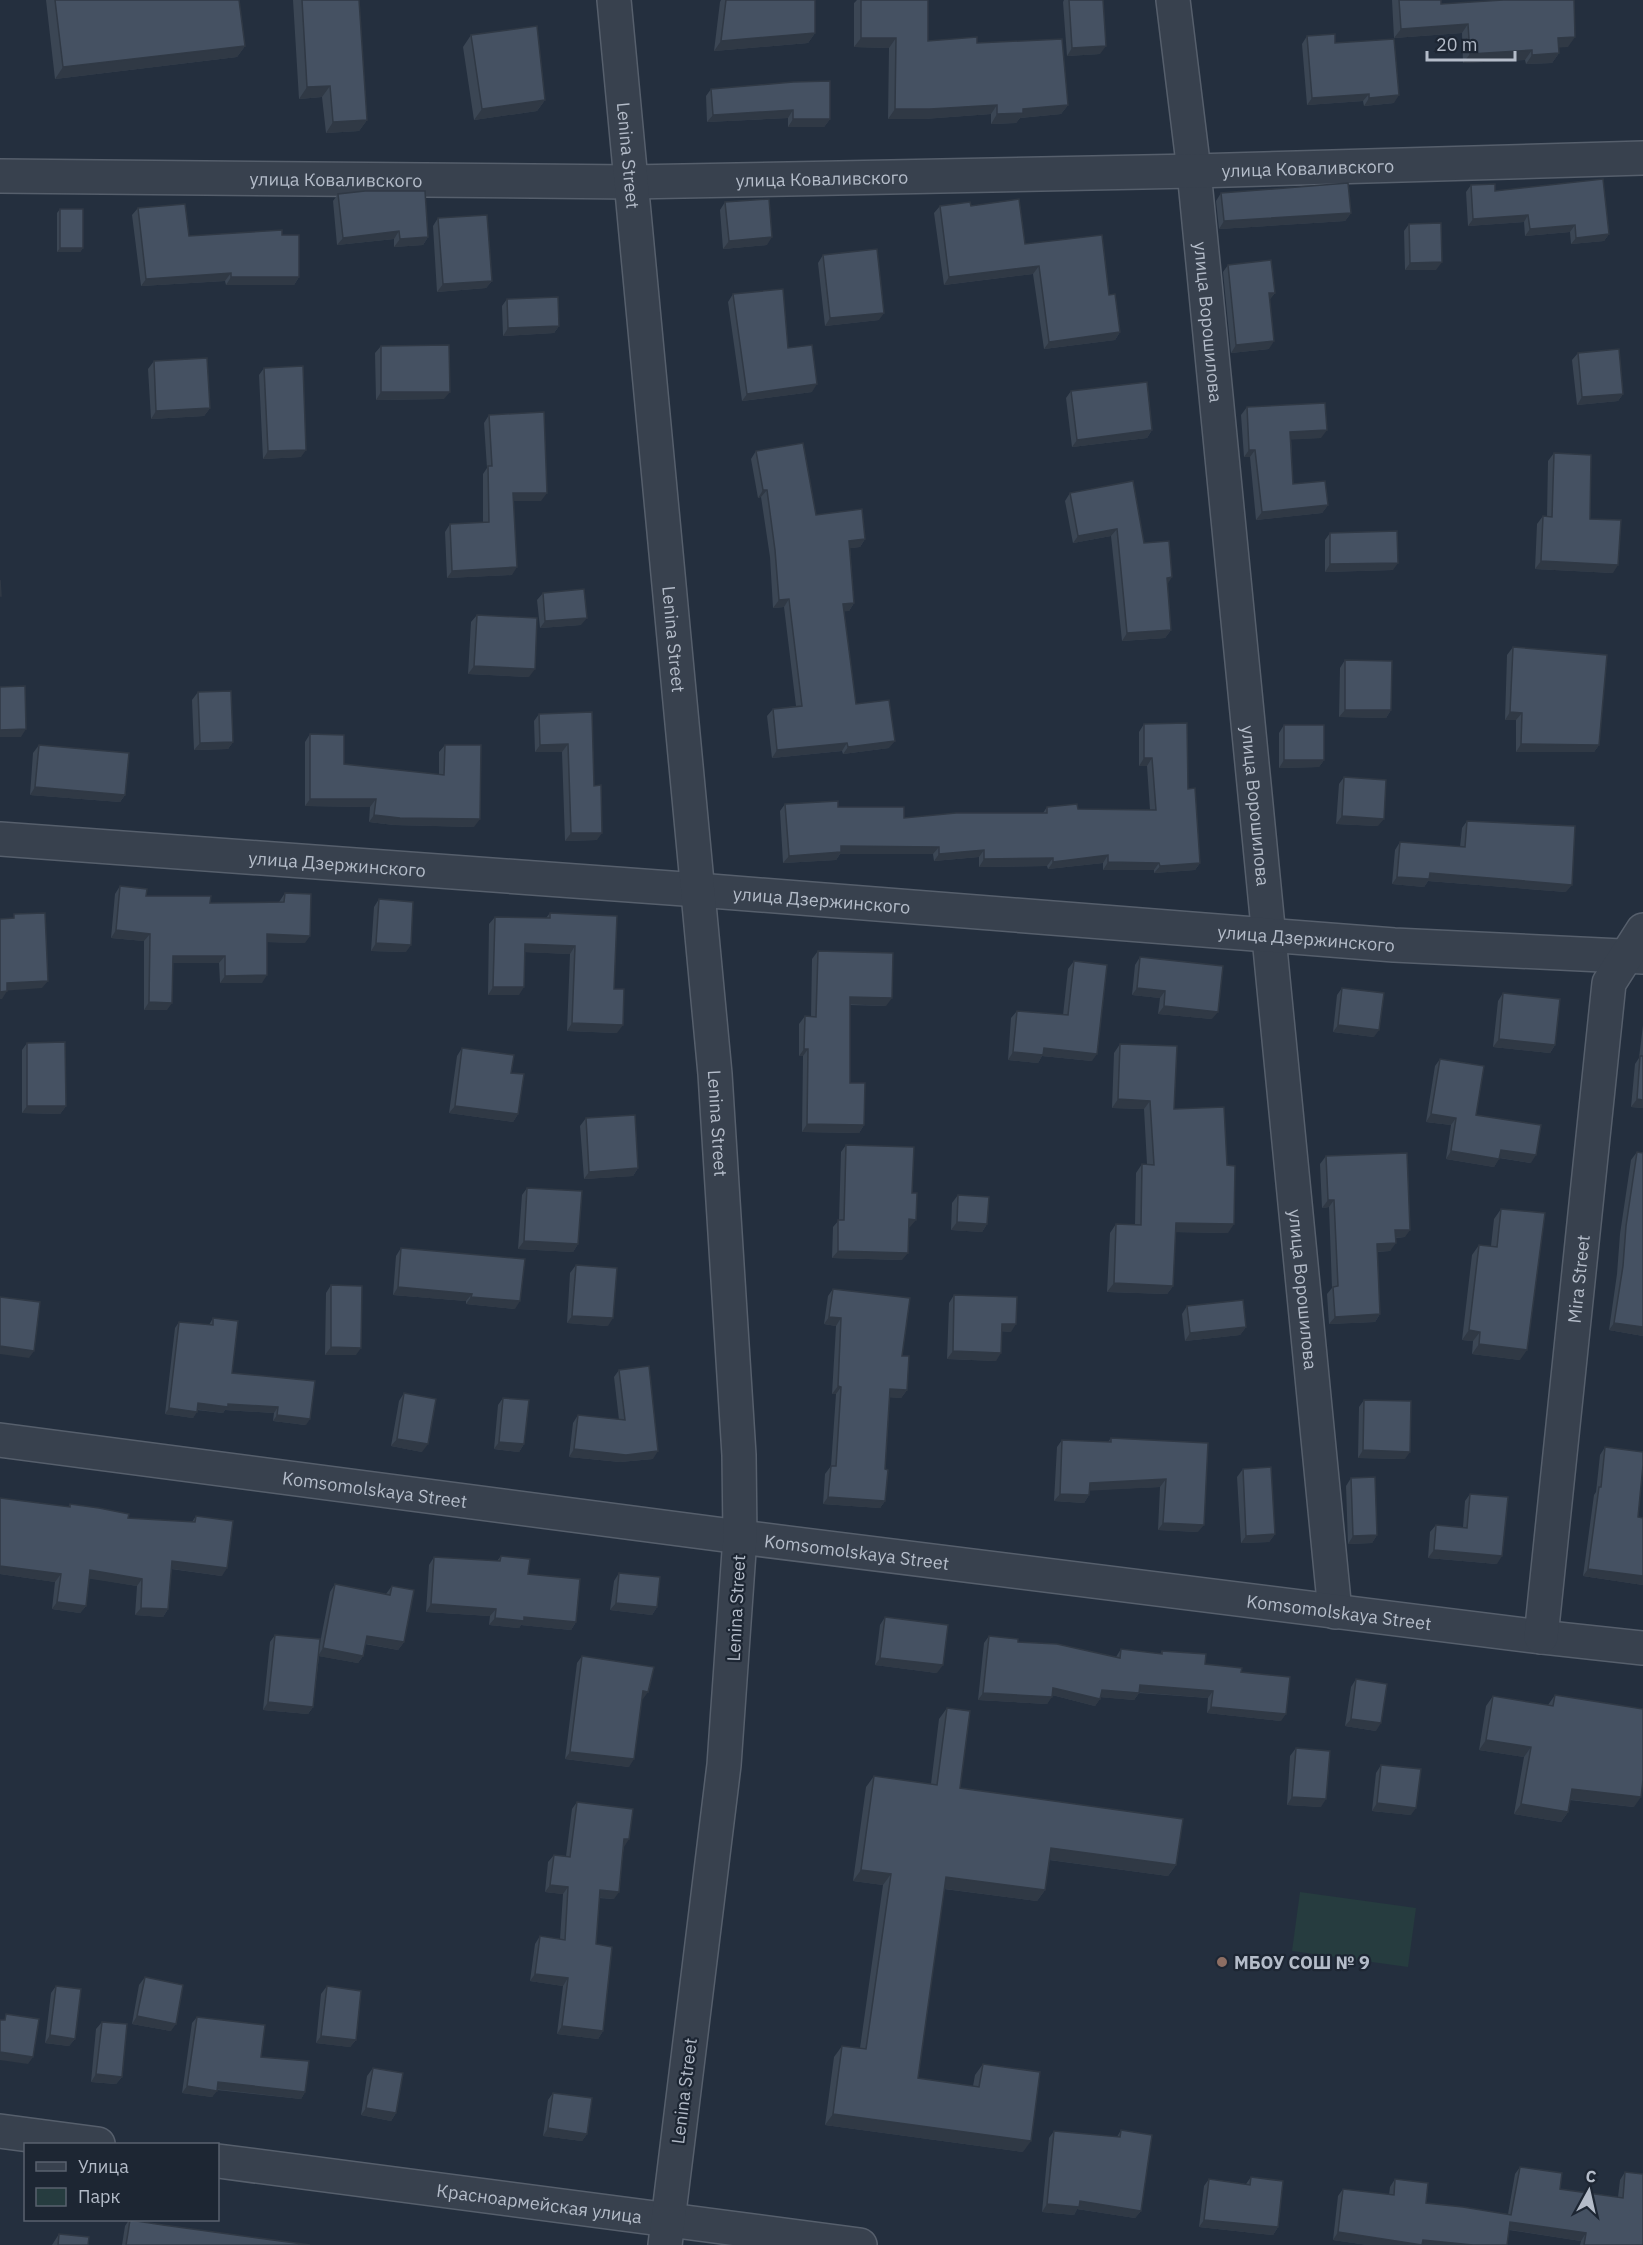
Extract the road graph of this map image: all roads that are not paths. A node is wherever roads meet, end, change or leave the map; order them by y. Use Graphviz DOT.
graph roads {
  1 [pos="614,0"];
  2 [pos="1173,0"];
  3 [pos="1643,158"];
  4 [pos="1194,171"];
  5 [pos="0,176"];
  6 [pos="630,182"];
  7 [pos="0,839"];
  8 [pos="698,890"];
  9 [pos="1270,935"];
  10 [pos="1637,948"];
  11 [pos="0,1440"];
  12 [pos="740,1537"];
  13 [pos="1335,1612"];
  14 [pos="1541,1637"];
  15 [pos="1643,1648"];
  16 [pos="0,2131"];
  17 [pos="84,2143"];
  18 [pos="219,2161"];
  19 [pos="666,2233"];
  20 [pos="860,2245"];
  1 -- 6 [label="street, Lenina Street"];
  2 -- 4 [label="street, улица Ворошилова"];
  3 -- 4 [label="street, улица Коваливского"];
  4 -- 6 [label="street, улица Коваливского"];
  4 -- 9 [label="street, улица Ворошилова"];
  5 -- 6 [label="street, улица Коваливского"];
  6 -- 8 [label="street, Lenina Street"];
  7 -- 8 [label="street, улица Дзержинского"];
  8 -- 9 [label="street, улица Дзержинского"];
  8 -- 12 [label="street, Lenina Street"];
  9 -- 10 [label="street, улица Дзержинского"];
  9 -- 13 [label="street, улица Ворошилова"];
  10 -- 14 [label="street, Mira Street"];
  11 -- 12 [label="street, Komsomolskaya Street"];
  12 -- 13 [label="street, Komsomolskaya Street"];
  12 -- 19 [label="street, Lenina Street"];
  13 -- 14 [label="street, Komsomolskaya Street"];
  14 -- 15 [label="street, Komsomolskaya Street"];
  16 -- 17 [label="street"];
  18 -- 19 [label="street, Красноармейская улица"];
  19 -- 20 [label="street, Красноармейская улица"];
}
